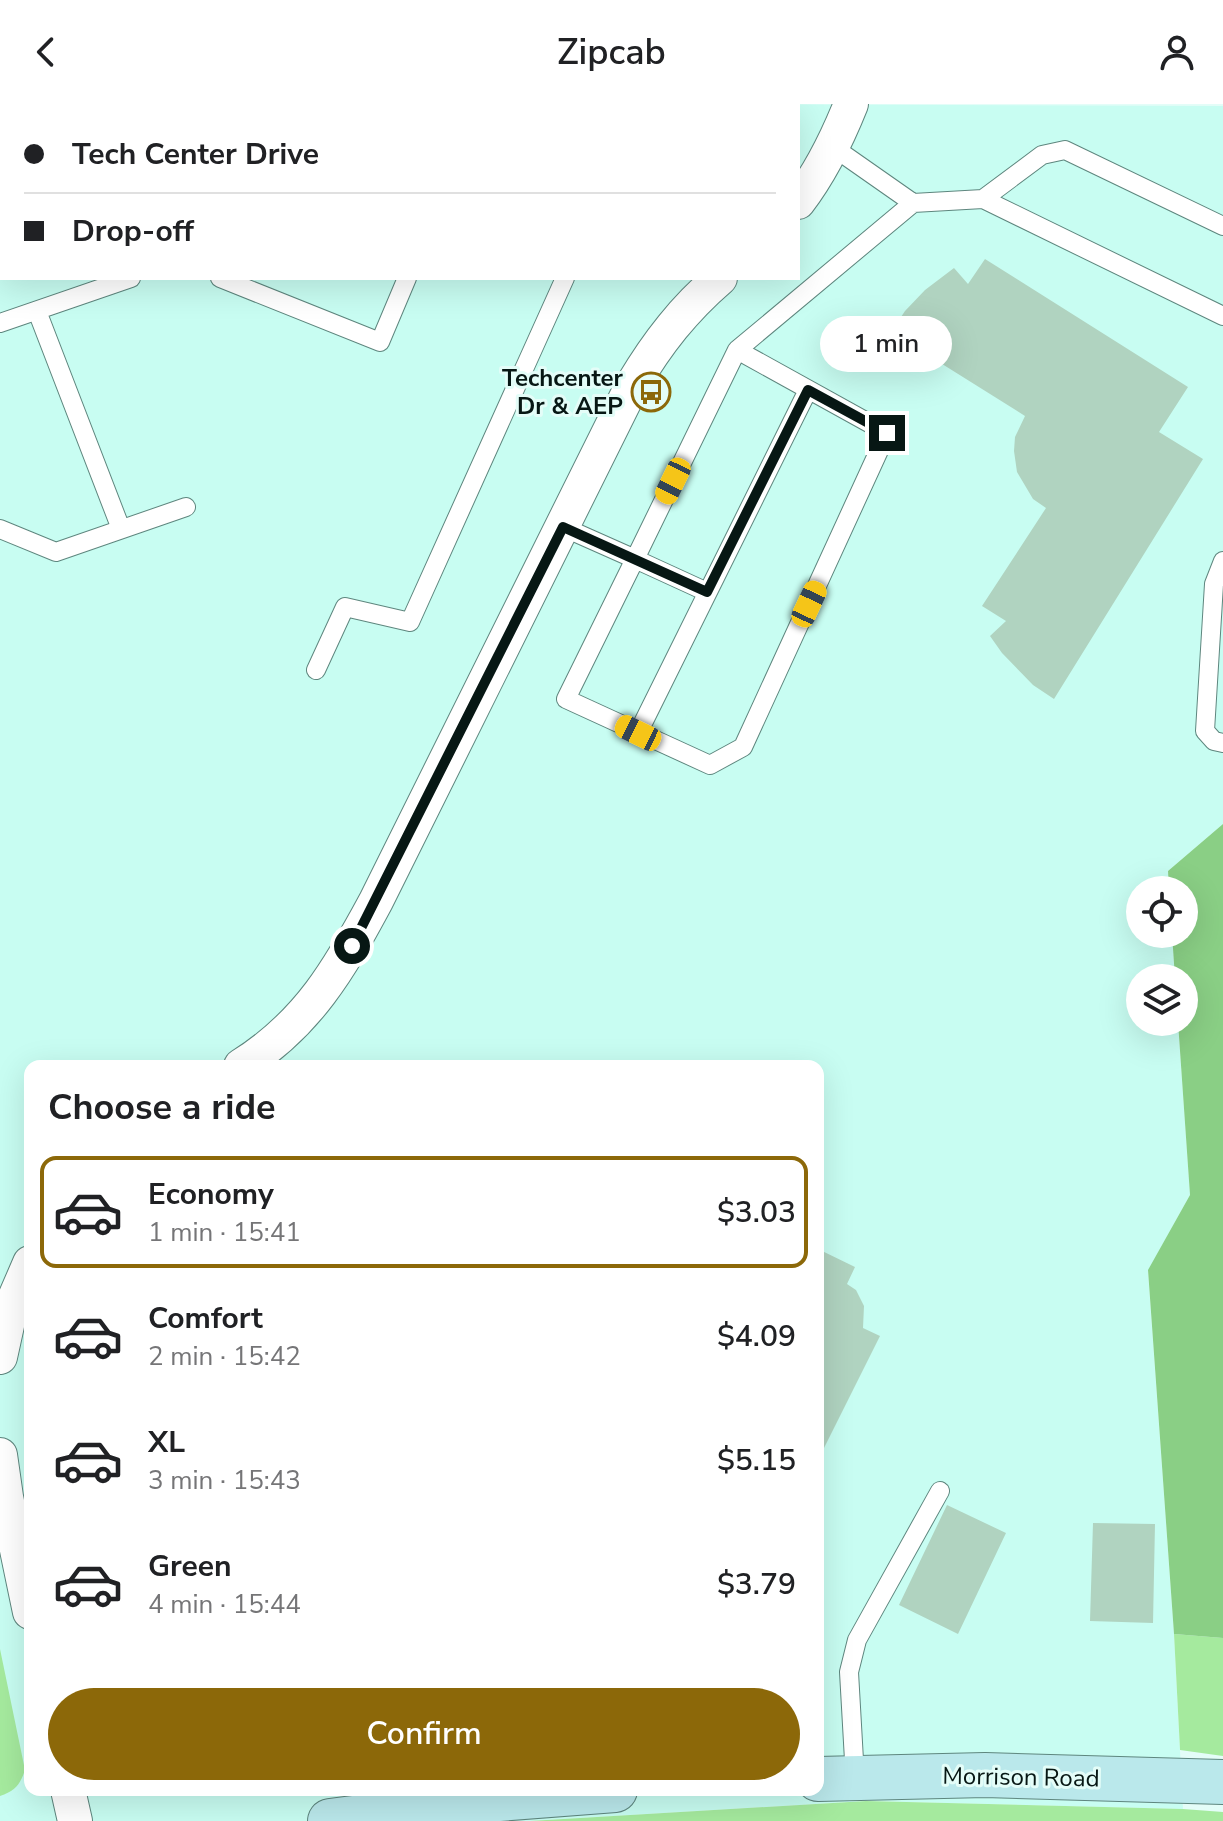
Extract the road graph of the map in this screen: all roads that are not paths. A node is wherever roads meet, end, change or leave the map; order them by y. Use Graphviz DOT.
graph roads {
  1 [pos="851,104"];
  2 [pos="833,147"];
  3 [pos="800,199"];
  4 [pos="983,199"];
  5 [pos="913,203"];
  6 [pos="1223,226"];
  7 [pos="125,280"];
  8 [pos="225,280"];
  9 [pos="406,280"];
  10 [pos="564,280"];
  11 [pos="718,280"];
  12 [pos="37,311"];
  13 [pos="1223,316"];
  14 [pos="0,323"];
  15 [pos="737,350"];
  16 [pos="808,390"];
  17 [pos="186,507"];
  18 [pos="563,527"];
  19 [pos="0,529"];
  20 [pos="121,529"];
  21 [pos="635,559"];
  22 [pos="1223,561"];
  23 [pos="707,592"];
  24 [pos="316,670"];
  25 [pos="638,733"];
  26 [pos="1223,743"];
  27 [pos="249,1060"];
  28 [pos="24,1277"];
  29 [pos="0,1357"];
  30 [pos="0,1455"];
  31 [pos="940,1491"];
  32 [pos="24,1583"];
  33 [pos="836,1778"];
  34 [pos="1223,1782"];
  35 [pos="69,1796"];
  36 [pos="538,1796"];
  37 [pos="75,1821"];
  38 [pos="330,1821"];
  1 -- 2 [label="street"];
  2 -- 3 [label="street"];
  2 -- 5 [label="lane"];
  4 -- 5 [label="lane"];
  4 -- 6 [label="lane"];
  4 -- 13 [label="lane"];
  5 -- 15 [label="lane"];
  7 -- 12 [label="lane"];
  8 -- 9 [label="lane"];
  10 -- 24 [label="lane"];
  11 -- 18 [label="street"];
  12 -- 14 [label="lane"];
  12 -- 20 [label="lane"];
  15 -- 16 [label="lane"];
  15 -- 21 [label="lane"];
  16 -- 23 [label="lane"];
  16 -- 25 [label="lane"];
  17 -- 20 [label="lane"];
  18 -- 21 [label="lane"];
  18 -- 27 [label="street"];
  19 -- 20 [label="lane"];
  21 -- 23 [label="lane"];
  21 -- 25 [label="lane"];
  22 -- 26 [label="lane"];
  23 -- 25 [label="lane"];
  28 -- 29 [label="street"];
  30 -- 32 [label="street"];
  31 -- 33 [label="lane"];
  33 -- 34 [label="street, Morrison Road"];
  35 -- 37 [label="street"];
  36 -- 38 [label="street"];
}
